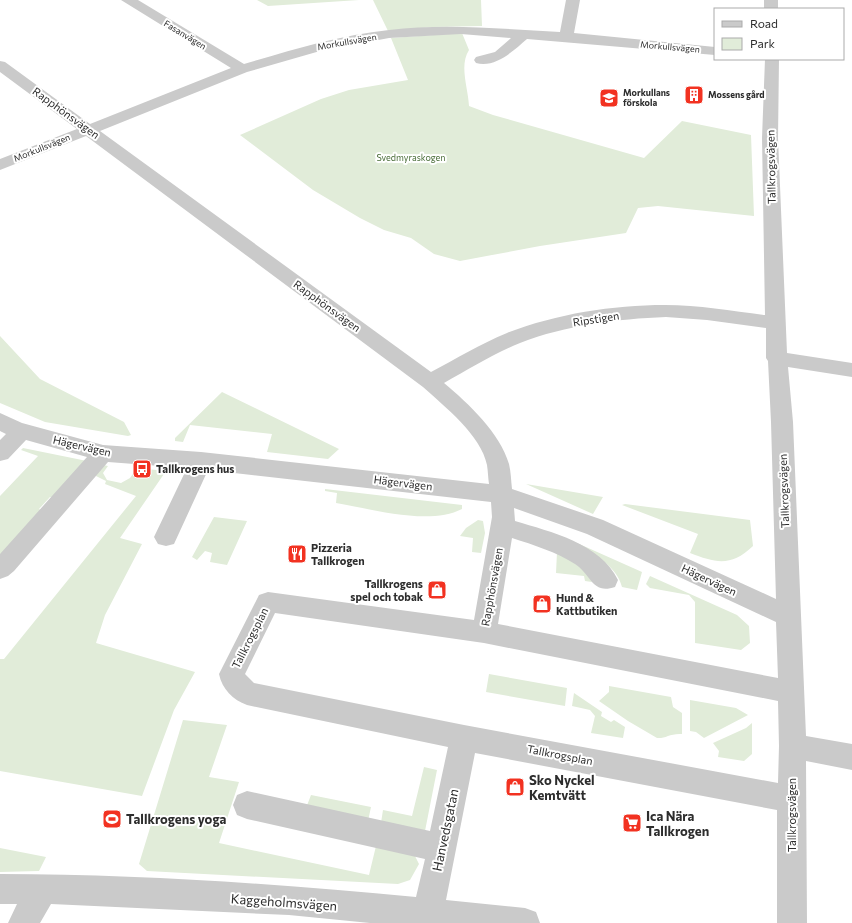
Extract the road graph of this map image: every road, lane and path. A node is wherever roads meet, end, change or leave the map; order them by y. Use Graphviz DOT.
graph roads {
  1 [pos="128,0"];
  2 [pos="573,0"];
  3 [pos="524,34"];
  4 [pos="566,37"];
  5 [pos="714,51"];
  6 [pos="482,60"];
  7 [pos="772,60"];
  8 [pos="0,65"];
  9 [pos="242,69"];
  10 [pos="88,129"];
  11 [pos="0,165"];
  12 [pos="775,323"];
  13 [pos="776,358"];
  14 [pos="852,370"];
  15 [pos="430,382"];
  16 [pos="0,421"];
  17 [pos="22,431"];
  18 [pos="0,453"];
  19 [pos="103,453"];
  20 [pos="200,460"];
  21 [pos="501,494"];
  22 [pos="502,526"];
  23 [pos="166,537"];
  24 [pos="0,570"];
  25 [pos="606,580"];
  26 [pos="788,616"];
  27 [pos="484,632"];
  28 [pos="790,692"];
  29 [pos="464,738"];
  30 [pos="793,746"];
  31 [pos="852,757"];
  32 [pos="791,799"];
  33 [pos="247,806"];
  34 [pos="441,848"];
  35 [pos="0,889"];
  36 [pos="43,889"];
  37 [pos="427,918"];
  38 [pos="23,923"];
  39 [pos="525,923"];
  40 [pos="792,923"];
  1 -- 9 [label="street, Fasanvägen"];
  2 -- 4 [label="street"];
  3 -- 4 [label="street, Morkullsvägen"];
  3 -- 6 [label="street"];
  3 -- 9 [label="street, Morkullsvägen"];
  4 -- 5 [label="street, Morkullsvägen"];
  7 -- 12 [label="street, Tallkrogsvägen"];
  8 -- 10 [label="street, Rapphönsvägen"];
  9 -- 10 [label="street, Morkullsvägen"];
  10 -- 11 [label="street, Morkullsvägen"];
  10 -- 15 [label="street, Rapphönsvägen"];
  12 -- 13 [label="street, Tallkrogsvägen"];
  12 -- 15 [label="street, Ripstigen"];
  13 -- 14 [label="street"];
  13 -- 26 [label="street, Tallkrogsvägen"];
  15 -- 21 [label="street, Rapphönsvägen"];
  16 -- 17 [label="street, Hägervägen"];
  17 -- 18 [label="street"];
  17 -- 19 [label="street, Hägervägen"];
  19 -- 20 [label="street, Hägervägen"];
  19 -- 24 [label="street"];
  20 -- 21 [label="street, Hägervägen"];
  20 -- 23 [label="street"];
  21 -- 22 [label="street, Rapphönsvägen"];
  21 -- 26 [label="street, Hägervägen"];
  22 -- 25 [label="street"];
  22 -- 27 [label="street, Rapphönsvägen"];
  26 -- 28 [label="street, Tallkrogsvägen"];
  27 -- 28 [label="street, Tallkrogsplan"];
  27 -- 29 [label="street, Tallkrogsplan"];
  28 -- 30 [label="street, Tallkrogsvägen"];
  29 -- 32 [label="street, Tallkrogsplan"];
  29 -- 34 [label="street, Hanvedsgatan"];
  30 -- 31 [label="street"];
  30 -- 32 [label="street, Tallkrogsvägen"];
  32 -- 40 [label="street, Tallkrogsvägen"];
  33 -- 34 [label="street"];
  34 -- 37 [label="street, Hanvedsgatan"];
  35 -- 36 [label="street, Kaggeholmsvägen"];
  36 -- 37 [label="street, Kaggeholmsvägen"];
  36 -- 38 [label="street"];
  37 -- 39 [label="street, Kaggeholmsvägen"];
}
